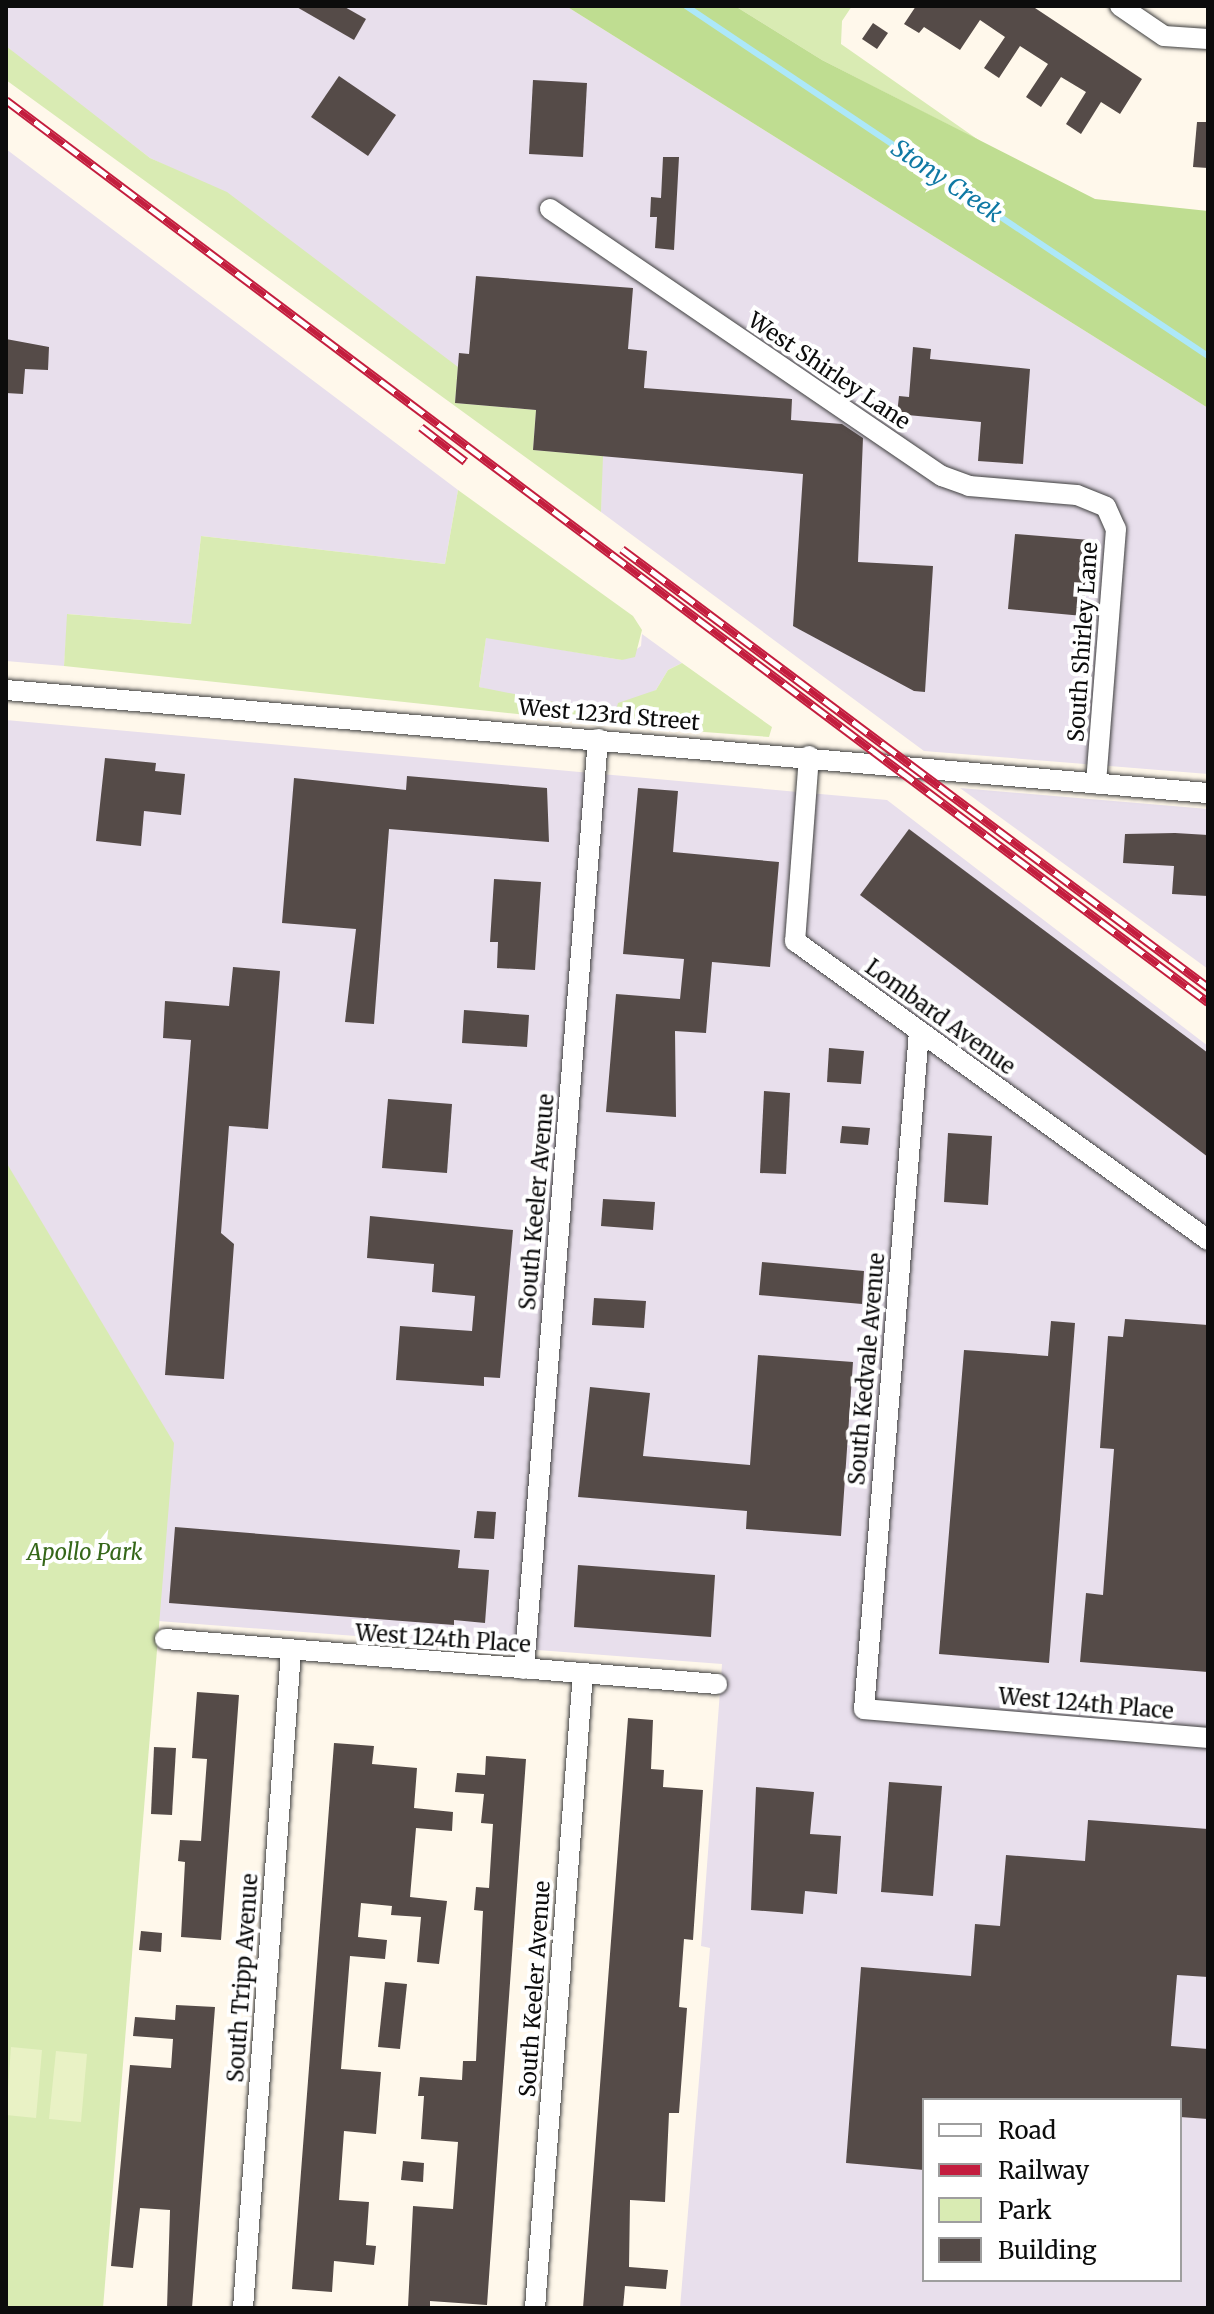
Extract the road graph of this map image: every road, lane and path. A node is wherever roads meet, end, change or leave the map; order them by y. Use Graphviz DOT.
graph roads {
  1 [pos="1120,6"];
  2 [pos="1208,39"];
  3 [pos="550,209"];
  4 [pos="1106,507"];
  5 [pos="6,690"];
  6 [pos="598,739"];
  7 [pos="809,756"];
  8 [pos="1096,783"];
  9 [pos="1208,793"];
  10 [pos="919,1032"];
  11 [pos="1208,1240"];
  12 [pos="165,1639"];
  13 [pos="291,1651"];
  14 [pos="524,1669"];
  15 [pos="583,1673"];
  16 [pos="717,1684"];
  17 [pos="864,1709"];
  18 [pos="1208,1738"];
  19 [pos="243,2308"];
  20 [pos="535,2308"];
  1 -- 2 [label="street"];
  3 -- 4 [label="street, West Shirley Lane"];
  4 -- 8 [label="street, South Shirley Lane"];
  5 -- 6 [label="street, West 123rd Street"];
  6 -- 7 [label="street, West 123rd Street"];
  6 -- 14 [label="street, South Keeler Avenue"];
  7 -- 8 [label="street, West 123rd Street"];
  7 -- 10 [label="street, Lombard Avenue"];
  8 -- 9 [label="street, West 123rd Street"];
  10 -- 11 [label="street, Lombard Avenue"];
  10 -- 17 [label="street, South Kedvale Avenue"];
  12 -- 13 [label="street, West 124th Place"];
  13 -- 14 [label="street, West 124th Place"];
  13 -- 19 [label="street, South Tripp Avenue"];
  14 -- 15 [label="street, West 124th Place"];
  15 -- 16 [label="street, West 124th Place"];
  15 -- 20 [label="street, South Keeler Avenue"];
  17 -- 18 [label="street, West 124th Place"];
}
